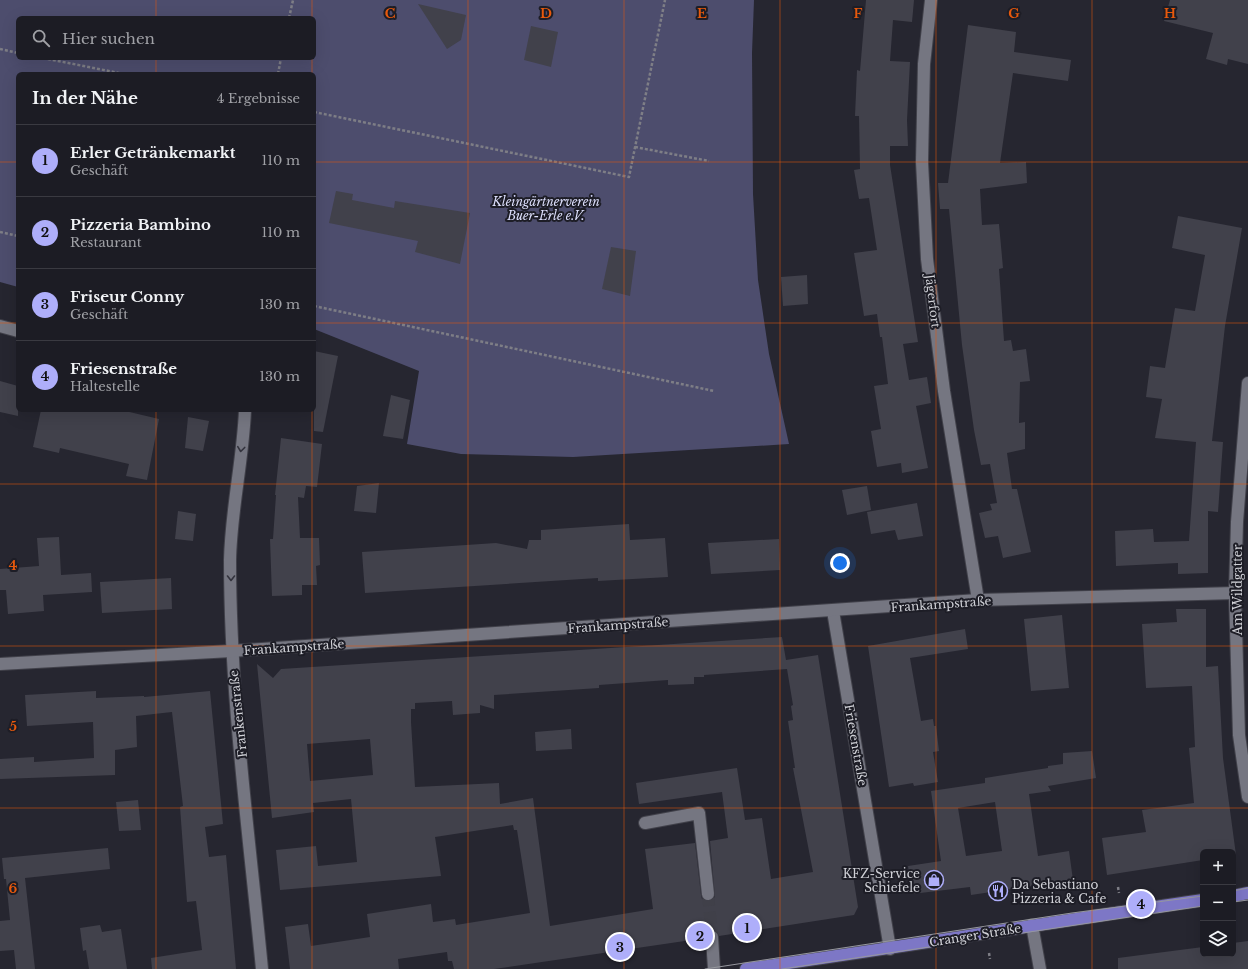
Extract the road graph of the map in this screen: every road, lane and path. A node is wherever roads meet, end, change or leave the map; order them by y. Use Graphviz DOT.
graph roads {
  1 [pos="293,0"];
  2 [pos="665,0"];
  3 [pos="931,0"];
  4 [pos="289,16"];
  5 [pos="0,50"];
  6 [pos="16,53"];
  7 [pos="53,60"];
  8 [pos="281,60"];
  9 [pos="114,72"];
  10 [pos="278,72"];
  11 [pos="316,112"];
  12 [pos="635,147"];
  13 [pos="709,162"];
  14 [pos="0,232"];
  15 [pos="16,236"];
  16 [pos="316,306"];
  17 [pos="0,326"];
  18 [pos="16,330"];
  19 [pos="1248,383"];
  20 [pos="714,391"];
  21 [pos="246,412"];
  22 [pos="1244,479"];
  23 [pos="1235,593"];
  24 [pos="978,600"];
  25 [pos="833,611"];
  26 [pos="232,651"];
  27 [pos="0,664"];
  28 [pos="1248,797"];
  29 [pos="645,823"];
  30 [pos="1118,887"];
  31 [pos="1119,893"];
  32 [pos="1248,893"];
  33 [pos="708,894"];
  34 [pos="1236,895"];
  35 [pos="1200,900"];
  36 [pos="1032,925"];
  37 [pos="712,937"];
  38 [pos="890,949"];
  39 [pos="989,953"];
  40 [pos="990,959"];
  41 [pos="262,969"];
  42 [pos="714,969"];
  43 [pos="746,969"];
  44 [pos="1040,969"];
  1 -- 4 [label="path"];
  2 -- 12 [label="path"];
  3 -- 24 [label="street, Jägerfort"];
  5 -- 6 [label="path"];
  7 -- 9 [label="path"];
  8 -- 10 [label="path"];
  11 -- 12 [label="path"];
  12 -- 13 [label="path"];
  14 -- 15 [label="path"];
  16 -- 20 [label="path"];
  17 -- 18 [label="street"];
  19 -- 22 [label="street, Am Wildgatter"];
  21 -- 26 [label="street, Frankenstraße, one-way"];
  22 -- 23 [label="street, Am Wildgatter"];
  23 -- 24 [label="street, Frankampstraße"];
  23 -- 28 [label="street, Am Wildgatter"];
  24 -- 25 [label="street, Frankampstraße"];
  25 -- 26 [label="street, Frankampstraße"];
  25 -- 38 [label="street, Friesenstraße"];
  26 -- 27 [label="street, Frankampstraße"];
  26 -- 41 [label="street, Frankenstraße"];
  29 -- 33 [label="street"];
  30 -- 31 [label="path"];
  32 -- 34 [label="main road"];
  35 -- 36 [label="main road, Cranger Straße"];
  36 -- 38 [label="main road, Cranger Straße"];
  36 -- 44 [label="street"];
  37 -- 42 [label="street"];
  38 -- 43 [label="main road, Cranger Straße"];
  39 -- 40 [label="path"];
}
